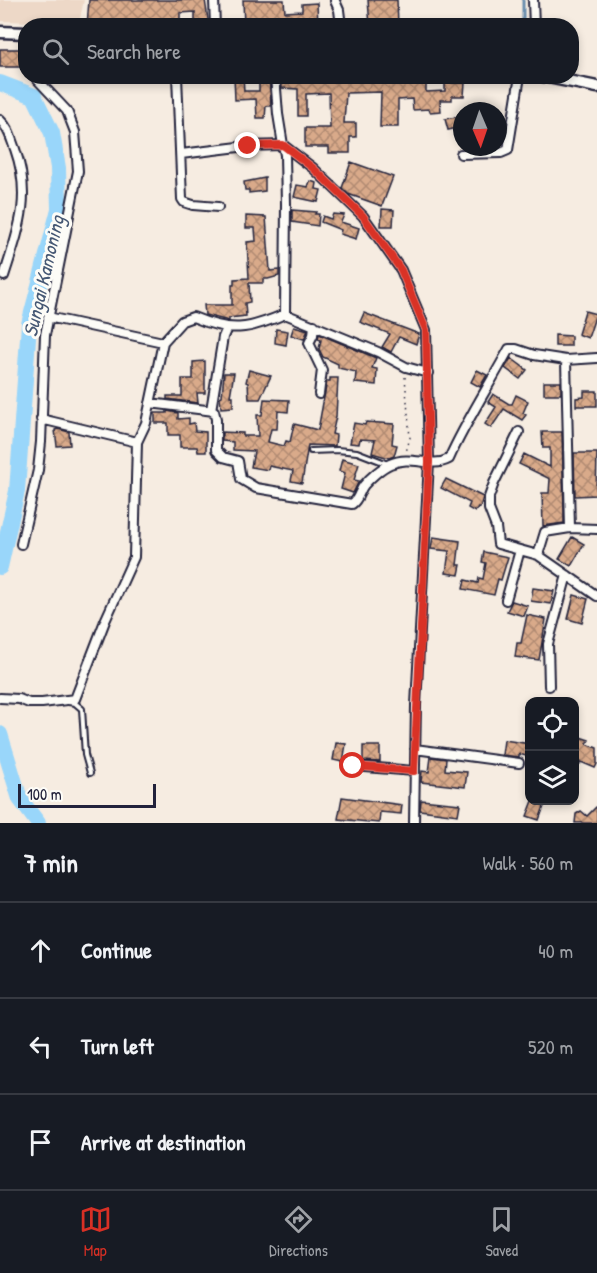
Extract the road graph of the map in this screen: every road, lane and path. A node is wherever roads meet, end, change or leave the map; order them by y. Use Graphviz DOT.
graph roads {
  1 [pos="214,0"];
  2 [pos="533,0"];
  3 [pos="335,1"];
  4 [pos="215,18"];
  5 [pos="340,18"];
  6 [pos="534,18"];
  7 [pos="0,32"];
  8 [pos="18,35"];
  9 [pos="579,83"];
  10 [pos="42,84"];
  11 [pos="177,84"];
  12 [pos="276,84"];
  13 [pos="519,84"];
  14 [pos="597,87"];
  15 [pos="0,120"];
  16 [pos="283,145"];
  17 [pos="507,150"];
  18 [pos="181,154"];
  19 [pos="218,207"];
  20 [pos="4,276"];
  21 [pos="285,314"];
  22 [pos="48,317"];
  23 [pos="314,325"];
  24 [pos="227,328"];
  25 [pos="163,342"];
  26 [pos="597,358"];
  27 [pos="566,360"];
  28 [pos="406,367"];
  29 [pos="428,373"];
  30 [pos="319,394"];
  31 [pos="150,403"];
  32 [pos="211,410"];
  33 [pos="41,419"];
  34 [pos="519,432"];
  35 [pos="137,442"];
  36 [pos="311,451"];
  37 [pos="405,459"];
  38 [pos="429,462"];
  39 [pos="389,465"];
  40 [pos="570,528"];
  41 [pos="597,529"];
  42 [pos="21,544"];
  43 [pos="520,550"];
  44 [pos="538,555"];
  45 [pos="567,575"];
  46 [pos="597,596"];
  47 [pos="506,600"];
  48 [pos="549,686"];
  49 [pos="0,698"];
  50 [pos="64,702"];
  51 [pos="414,749"];
  52 [pos="519,763"];
  53 [pos="353,766"];
  54 [pos="414,771"];
  55 [pos="90,772"];
  56 [pos="414,823"];
  1 -- 4 [label="street"];
  2 -- 6 [label="street"];
  3 -- 5 [label="street"];
  7 -- 8 [label="main road"];
  9 -- 14 [label="main road"];
  10 -- 22 [label="street"];
  11 -- 18 [label="street"];
  12 -- 16 [label="street"];
  13 -- 17 [label="street"];
  15 -- 20 [label="street"];
  16 -- 18 [label="street"];
  16 -- 21 [label="street"];
  16 -- 29 [label="street"];
  18 -- 19 [label="street"];
  21 -- 23 [label="street"];
  21 -- 24 [label="street"];
  22 -- 25 [label="street"];
  22 -- 33 [label="street"];
  23 -- 28 [label="street"];
  23 -- 30 [label="street"];
  24 -- 25 [label="street"];
  24 -- 32 [label="street"];
  25 -- 31 [label="street"];
  26 -- 27 [label="street"];
  27 -- 38 [label="street"];
  27 -- 40 [label="street"];
  28 -- 29 [label="street"];
  28 -- 37 [label="path"];
  29 -- 38 [label="street"];
  31 -- 32 [label="street"];
  31 -- 35 [label="street"];
  32 -- 39 [label="street"];
  33 -- 35 [label="street"];
  33 -- 42 [label="street"];
  34 -- 43 [label="street"];
  35 -- 50 [label="street"];
  36 -- 39 [label="lane"];
  37 -- 38 [label="street"];
  37 -- 39 [label="street"];
  38 -- 51 [label="street"];
  40 -- 41 [label="street"];
  40 -- 44 [label="street"];
  43 -- 44 [label="street"];
  43 -- 47 [label="street"];
  44 -- 45 [label="street"];
  45 -- 46 [label="street"];
  45 -- 48 [label="street"];
  49 -- 50 [label="street"];
  50 -- 55 [label="lane"];
  51 -- 52 [label="street"];
  51 -- 54 [label="street"];
  53 -- 54 [label="street"];
  54 -- 56 [label="street"];
}
